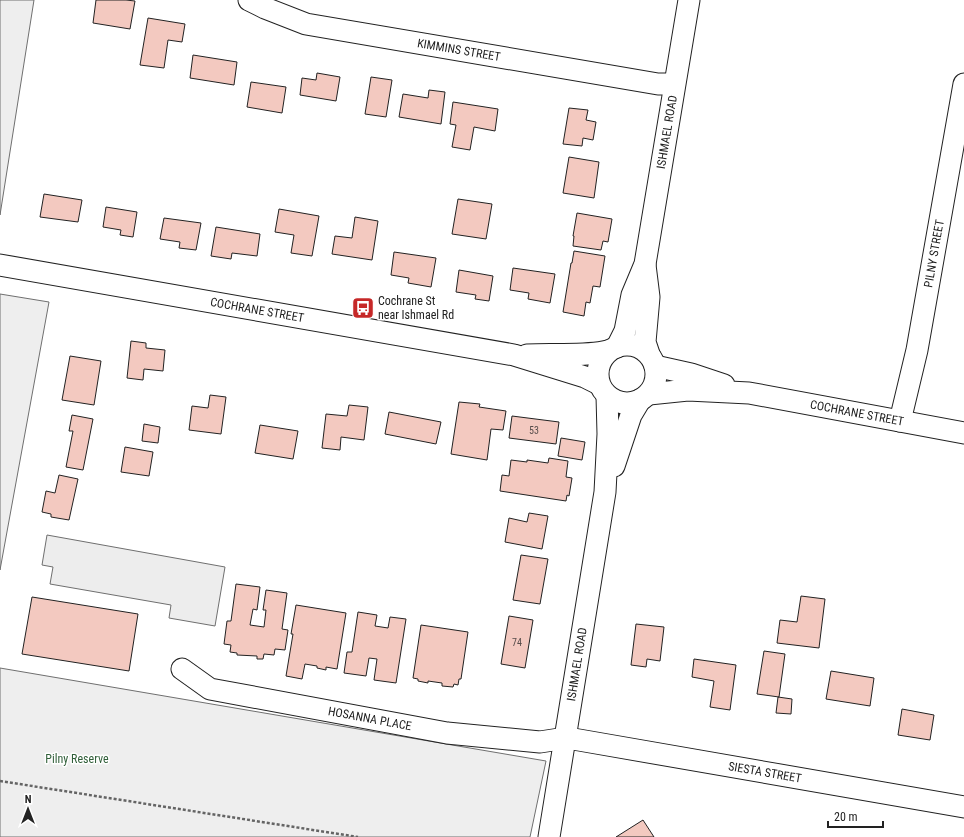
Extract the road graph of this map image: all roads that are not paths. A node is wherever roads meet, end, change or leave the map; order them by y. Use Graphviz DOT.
graph roads {
  1 [pos="689,0"];
  2 [pos="261,3"];
  3 [pos="674,84"];
  4 [pos="964,84"];
  5 [pos="958,152"];
  6 [pos="645,264"];
  7 [pos="0,265"];
  8 [pos="613,349"];
  9 [pos="514,355"];
  10 [pos="652,360"];
  11 [pos="603,390"];
  12 [pos="749,393"];
  13 [pos="644,397"];
  14 [pos="900,421"];
  15 [pos="964,433"];
  16 [pos="605,492"];
  17 [pos="182,669"];
  18 [pos="566,738"];
  19 [pos="964,807"];
  20 [pos="549,837"];
  1 -- 3 [label="street, ISHMAEL ROAD"];
  2 -- 3 [label="street, KIMMINS STREET"];
  3 -- 6 [label="street, ISHMAEL ROAD"];
  4 -- 5 [label="street, PILNY STREET"];
  5 -- 14 [label="street, PILNY STREET"];
  6 -- 8 [label="street, ISHMAEL ROAD"];
  6 -- 10 [label="street, ISHMAEL ROAD"];
  7 -- 9 [label="street, COCHRANE STREET"];
  8 -- 9 [label="street, COCHRANE STREET"];
  8 -- 10 [label="street"];
  8 -- 11 [label="street"];
  9 -- 11 [label="street, COCHRANE STREET"];
  10 -- 12 [label="street, COCHRANE STREET"];
  10 -- 13 [label="street"];
  11 -- 13 [label="street"];
  11 -- 16 [label="street, ISHMAEL ROAD"];
  12 -- 13 [label="street, COCHRANE STREET"];
  12 -- 14 [label="street, COCHRANE STREET"];
  13 -- 16 [label="street, ISHMAEL ROAD"];
  14 -- 15 [label="street, COCHRANE STREET"];
  16 -- 18 [label="street, ISHMAEL ROAD"];
  17 -- 18 [label="street, HOSANNA PLACE"];
  18 -- 19 [label="street, SIESTA STREET"];
  18 -- 20 [label="street, ISHMAEL ROAD"];
}
